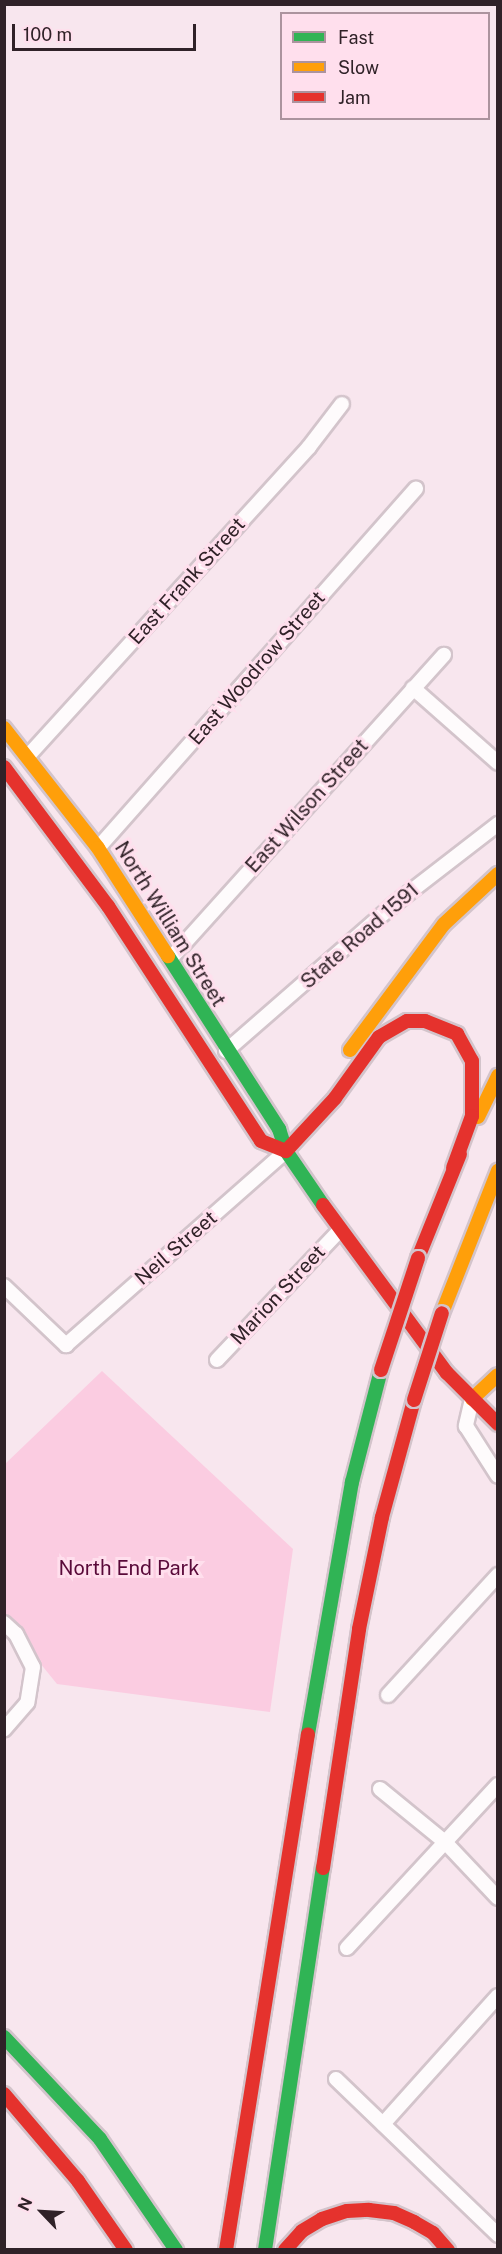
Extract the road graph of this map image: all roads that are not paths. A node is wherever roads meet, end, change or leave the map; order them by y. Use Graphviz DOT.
graph roads {
  1 [pos="342,404"];
  2 [pos="416,488"];
  3 [pos="444,655"];
  4 [pos="413,688"];
  5 [pos="4,728"];
  6 [pos="28,756"];
  7 [pos="498,763"];
  8 [pos="4,767"];
  9 [pos="498,824"];
  10 [pos="98,848"];
  11 [pos="498,874"];
  12 [pos="171,958"];
  13 [pos="226,1051"];
  14 [pos="341,1063"];
  15 [pos="498,1076"];
  16 [pos="321,1090"];
  17 [pos="286,1151"];
  18 [pos="453,1168"];
  19 [pos="498,1171"];
  20 [pos="340,1230"];
  21 [pos="7,1294"];
  22 [pos="217,1360"];
  23 [pos="498,1375"];
  24 [pos="472,1399"];
  25 [pos="498,1424"];
  26 [pos="498,1476"];
  27 [pos="498,1575"];
  28 [pos="4,1623"];
  29 [pos="388,1695"];
  30 [pos="4,1729"];
  31 [pos="498,1785"];
  32 [pos="380,1789"];
  33 [pos="445,1842"];
  34 [pos="498,1898"];
  35 [pos="347,1948"];
  36 [pos="498,1996"];
  37 [pos="4,2037"];
  38 [pos="336,2079"];
  39 [pos="4,2094"];
  40 [pos="383,2124"];
  41 [pos="495,2228"];
  42 [pos="172,2245"];
  43 [pos="126,2250"];
  44 [pos="226,2250"];
  45 [pos="265,2250"];
  46 [pos="285,2250"];
  47 [pos="448,2250"];
  1 -- 6 [label="street, East Frank Street"];
  2 -- 10 [label="street, East Woodrow Street"];
  3 -- 4 [label="street, East Wilson Street"];
  4 -- 7 [label="street"];
  4 -- 12 [label="street, East Wilson Street"];
  5 -- 6 [label="main road, North William Street"];
  6 -- 10 [label="main road, North William Street"];
  8 -- 17 [label="main road, North William Street"];
  9 -- 13 [label="street, State Road 1591"];
  10 -- 12 [label="main road, North William Street"];
  11 -- 14 [label="main road"];
  12 -- 13 [label="main road, North William Street"];
  13 -- 17 [label="main road, North William Street"];
  15 -- 18 [label="main road"];
  16 -- 17 [label="main road"];
  17 -- 18 [label="main road"];
  17 -- 20 [label="main road, North William Street"];
  17 -- 21 [label="street, Neil Street"];
  18 -- 44 [label="main road, bridge"];
  19 -- 45 [label="main road, bridge"];
  20 -- 22 [label="street, Marion Street"];
  20 -- 24 [label="main road, North William Street"];
  23 -- 24 [label="main road"];
  24 -- 25 [label="main road, North William Street"];
  24 -- 26 [label="street"];
  27 -- 29 [label="street"];
  28 -- 30 [label="street"];
  31 -- 33 [label="street"];
  32 -- 33 [label="street"];
  33 -- 34 [label="street"];
  33 -- 35 [label="street"];
  36 -- 40 [label="street"];
  37 -- 42 [label="main road"];
  38 -- 40 [label="street"];
  39 -- 43 [label="main road"];
  40 -- 41 [label="street"];
  46 -- 47 [label="main road"];
}
